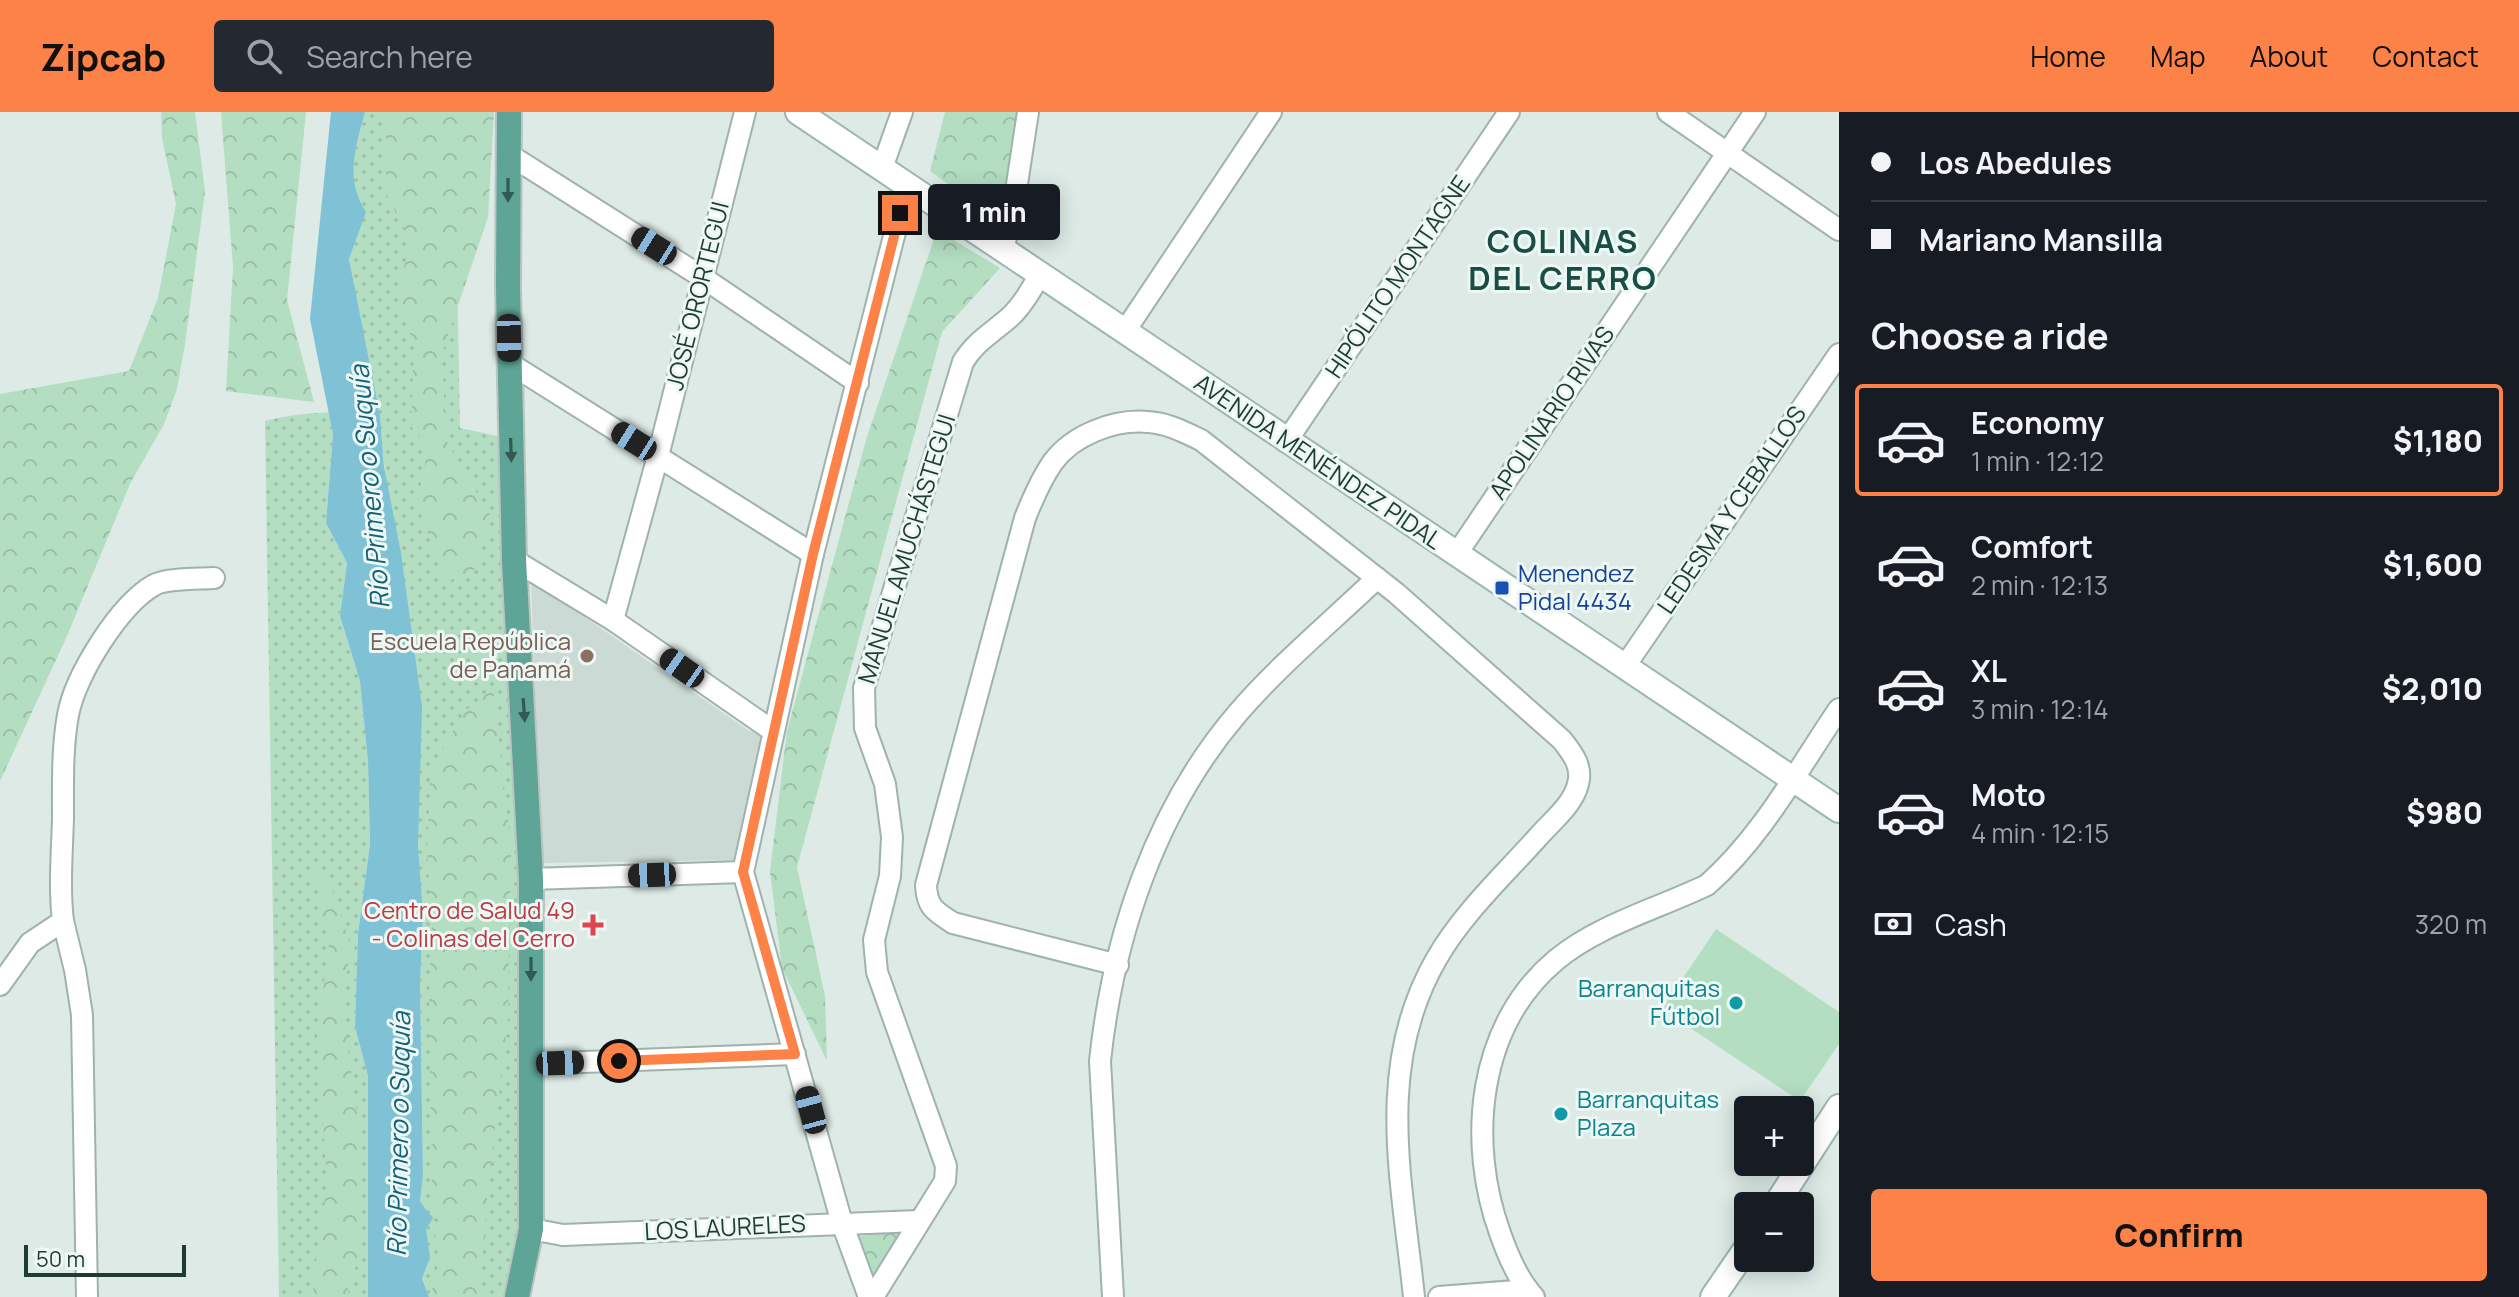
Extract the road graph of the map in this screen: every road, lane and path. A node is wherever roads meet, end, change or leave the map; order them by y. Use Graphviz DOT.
graph roads {
  1 [pos="509,112"];
  2 [pos="745,112"];
  3 [pos="798,112"];
  4 [pos="902,112"];
  5 [pos="1028,112"];
  6 [pos="1271,112"];
  7 [pos="1509,112"];
  8 [pos="1668,112"];
  9 [pos="1755,112"];
  10 [pos="1728,152"];
  11 [pos="508,154"];
  12 [pos="882,168"];
  13 [pos="907,185"];
  14 [pos="1839,230"];
  15 [pos="1003,248"];
  16 [pos="1040,274"];
  17 [pos="702,277"];
  18 [pos="1125,331"];
  19 [pos="1839,354"];
  20 [pos="509,363"];
  21 [pos="858,383"];
  22 [pos="1286,442"];
  23 [pos="658,456"];
  24 [pos="813,554"];
  25 [pos="1456,555"];
  26 [pos="514,560"];
  27 [pos="214,578"];
  28 [pos="1377,578"];
  29 [pos="613,620"];
  30 [pos="1625,666"];
  31 [pos="1839,709"];
  32 [pos="773,731"];
  33 [pos="1792,779"];
  34 [pos="1839,810"];
  35 [pos="743,872"];
  36 [pos="531,879"];
  37 [pos="63,921"];
  38 [pos="1118,965"];
  39 [pos="0,985"];
  40 [pos="795,1054"];
  41 [pos="530,1064"];
  42 [pos="1839,1107"];
  43 [pos="1784,1192"];
  44 [pos="918,1221"];
  45 [pos="842,1223"];
  46 [pos="531,1229"];
  47 [pos="1734,1266"];
  48 [pos="1531,1294"];
  49 [pos="87,1297"];
  50 [pos="517,1297"];
  51 [pos="871,1297"];
  52 [pos="1113,1297"];
  53 [pos="1414,1297"];
  54 [pos="1439,1297"];
  55 [pos="1713,1297"];
  1 -- 11 [label="main road"];
  2 -- 17 [label="street, JOSÉ ORORTEGUI"];
  3 -- 12 [label="main road, AVENIDA MENÉNDEZ PIDAL"];
  4 -- 12 [label="street"];
  5 -- 15 [label="street"];
  6 -- 18 [label="street"];
  7 -- 22 [label="street, HIPÓLITO MONTAGNE"];
  8 -- 10 [label="street"];
  9 -- 10 [label="street, APOLINARIO RIVAS"];
  10 -- 14 [label="street"];
  10 -- 25 [label="street, APOLINARIO RIVAS"];
  11 -- 17 [label="street"];
  11 -- 20 [label="main road, one-way"];
  12 -- 13 [label="main road, AVENIDA MENÉNDEZ PIDAL"];
  13 -- 15 [label="main road, AVENIDA MENÉNDEZ PIDAL"];
  13 -- 21 [label="street"];
  15 -- 16 [label="main road, AVENIDA MENÉNDEZ PIDAL"];
  16 -- 18 [label="main road, AVENIDA MENÉNDEZ PIDAL"];
  16 -- 44 [label="street, MANUEL AMUCHÁSTEGUI"];
  17 -- 21 [label="street"];
  17 -- 23 [label="street, JOSÉ ORORTEGUI"];
  18 -- 22 [label="main road, AVENIDA MENÉNDEZ PIDAL"];
  19 -- 30 [label="street, LEDESMA Y CEBALLOS"];
  20 -- 23 [label="street"];
  20 -- 26 [label="main road, one-way"];
  21 -- 24 [label="street"];
  22 -- 25 [label="main road, AVENIDA MENÉNDEZ PIDAL"];
  23 -- 24 [label="street"];
  23 -- 29 [label="street, JOSÉ ORORTEGUI"];
  24 -- 32 [label="street"];
  25 -- 30 [label="main road, AVENIDA MENÉNDEZ PIDAL"];
  26 -- 29 [label="street"];
  26 -- 36 [label="main road, one-way"];
  27 -- 37 [label="street"];
  28 -- 38 [label="street"];
  28 -- 38 [label="street"];
  28 -- 53 [label="street"];
  29 -- 32 [label="street"];
  30 -- 33 [label="main road, AVENIDA MENÉNDEZ PIDAL"];
  31 -- 33 [label="street"];
  32 -- 35 [label="street"];
  33 -- 34 [label="main road, AVENIDA MENÉNDEZ PIDAL"];
  33 -- 48 [label="street"];
  35 -- 36 [label="street"];
  35 -- 40 [label="street"];
  36 -- 41 [label="main road, one-way"];
  37 -- 39 [label="street"];
  37 -- 49 [label="street"];
  38 -- 52 [label="street"];
  40 -- 41 [label="street"];
  40 -- 45 [label="street"];
  41 -- 46 [label="main road"];
  42 -- 43 [label="main road"];
  44 -- 45 [label="street, LOS LAURELES"];
  44 -- 51 [label="street, MANUEL AMUCHÁSTEGUI"];
  45 -- 46 [label="street, LOS LAURELES"];
  45 -- 51 [label="street"];
  46 -- 50 [label="main road"];
  47 -- 55 [label="main road"];
  48 -- 54 [label="street"];
}
